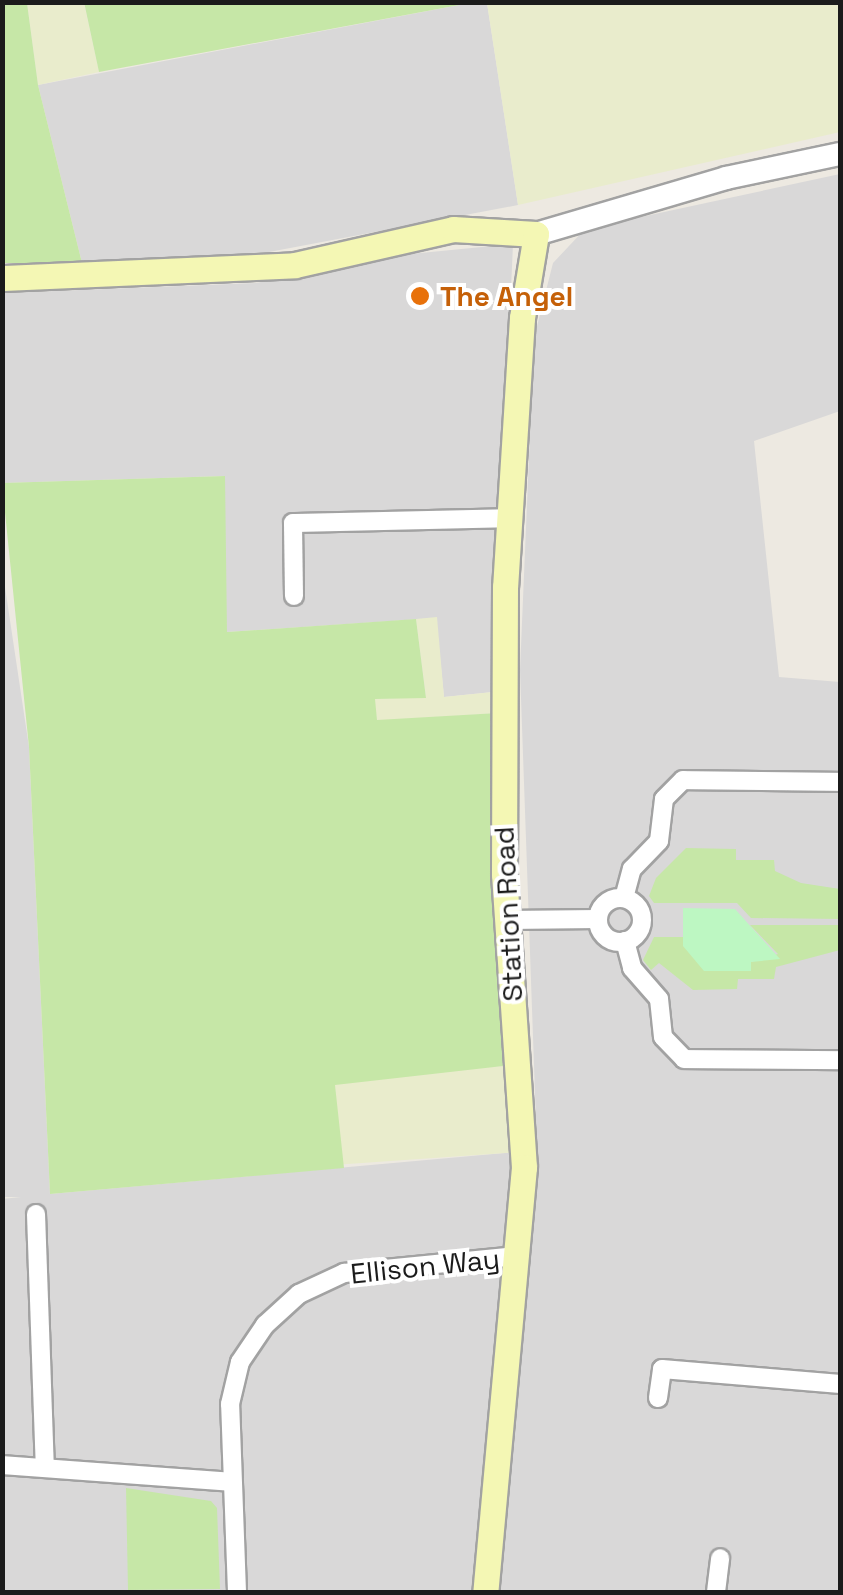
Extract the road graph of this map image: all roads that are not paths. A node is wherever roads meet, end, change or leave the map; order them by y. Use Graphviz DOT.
graph roads {
  1 [pos="840,154"];
  2 [pos="536,234"];
  3 [pos="2,278"];
  4 [pos="508,518"];
  5 [pos="294,596"];
  6 [pos="840,782"];
  7 [pos="624,898"];
  8 [pos="506,920"];
  9 [pos="598,920"];
  10 [pos="625,941"];
  11 [pos="840,1060"];
  12 [pos="36,1214"];
  13 [pos="517,1256"];
  14 [pos="840,1384"];
  15 [pos="658,1398"];
  16 [pos="2,1465"];
  17 [pos="45,1467"];
  18 [pos="231,1482"];
  19 [pos="720,1558"];
  20 [pos="237,1592"];
  21 [pos="485,1592"];
  22 [pos="716,1592"];
  1 -- 2 [label="street"];
  2 -- 3 [label="main road"];
  2 -- 4 [label="main road, Station Road"];
  4 -- 5 [label="street"];
  4 -- 8 [label="main road, Station Road"];
  6 -- 7 [label="street"];
  7 -- 9 [label="street"];
  7 -- 10 [label="street"];
  8 -- 9 [label="street"];
  8 -- 13 [label="main road, Station Road"];
  9 -- 10 [label="street"];
  10 -- 11 [label="street"];
  12 -- 17 [label="street"];
  13 -- 18 [label="street, Ellison Way"];
  13 -- 21 [label="main road, Station Road"];
  14 -- 15 [label="street"];
  16 -- 17 [label="street"];
  17 -- 18 [label="street"];
  18 -- 20 [label="street, Ellison Way"];
  19 -- 22 [label="street"];
}
